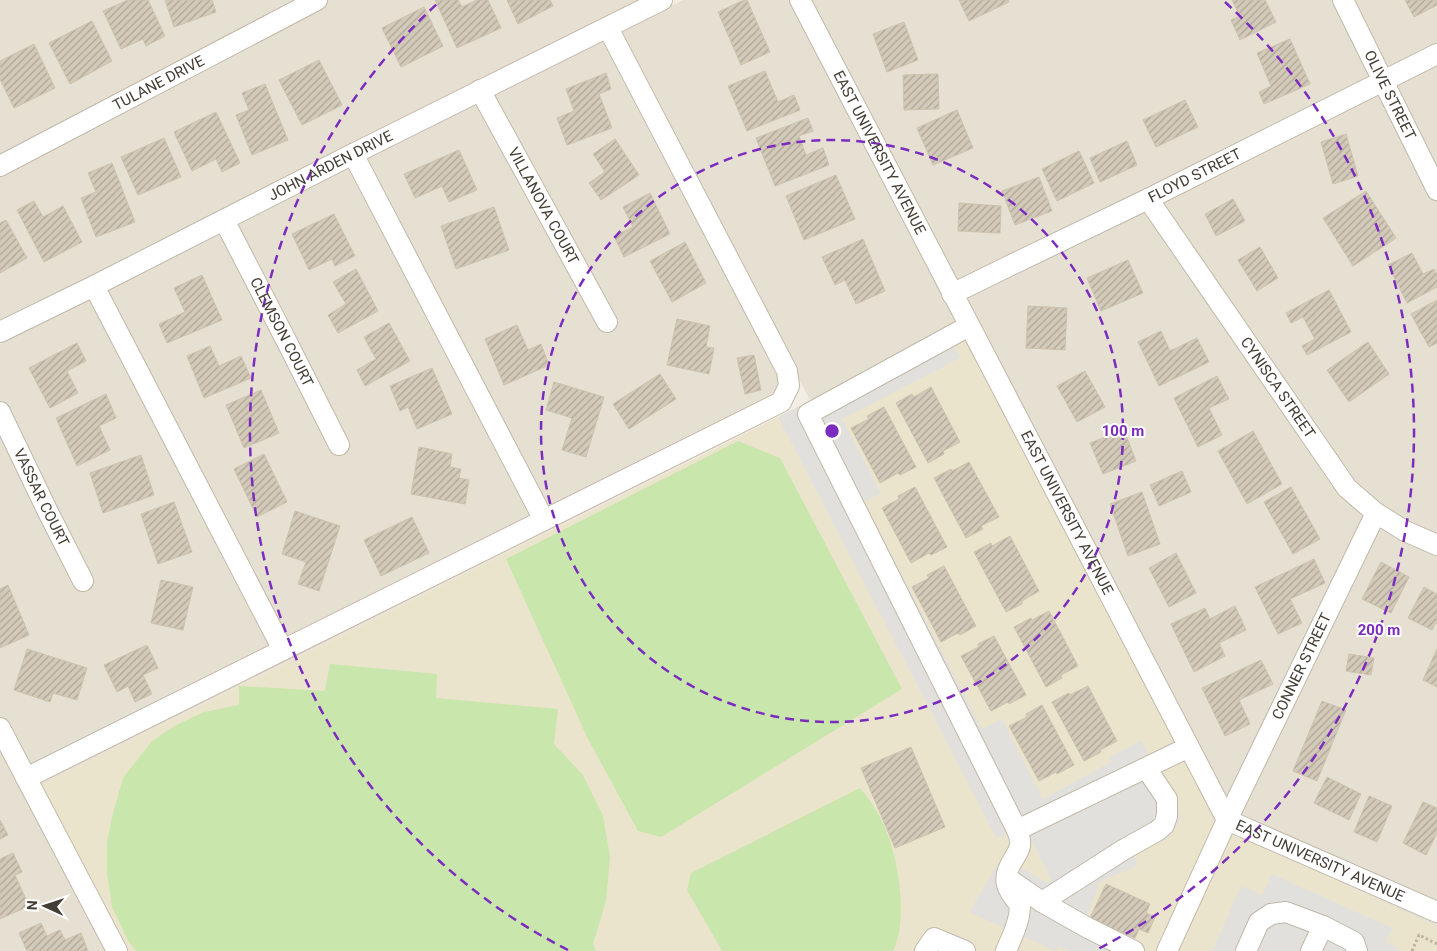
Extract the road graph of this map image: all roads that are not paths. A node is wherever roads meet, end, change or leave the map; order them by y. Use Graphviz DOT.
graph roads {
  1 [pos="317,0"];
  2 [pos="662,0"];
  3 [pos="800,0"];
  4 [pos="1343,0"];
  5 [pos="608,28"];
  6 [pos="1437,54"];
  7 [pos="1384,81"];
  8 [pos="480,90"];
  9 [pos="353,154"];
  10 [pos="0,166"];
  11 [pos="1436,187"];
  12 [pos="1148,200"];
  13 [pos="224,220"];
  14 [pos="94,286"];
  15 [pos="952,294"];
  16 [pos="607,322"];
  17 [pos="969,326"];
  18 [pos="0,332"];
  19 [pos="0,412"];
  20 [pos="339,445"];
  21 [pos="1376,514"];
  22 [pos="544,520"];
  23 [pos="1437,545"];
  24 [pos="83,581"];
  25 [pos="283,650"];
  26 [pos="0,728"];
  27 [pos="1189,748"];
  28 [pos="1146,768"];
  29 [pos="26,778"];
  30 [pos="1226,820"];
  31 [pos="1018,830"];
  32 [pos="1006,878"];
  33 [pos="1042,902"];
  34 [pos="1437,912"];
  35 [pos="1324,926"];
  36 [pos="929,945"];
  37 [pos="116,951"];
  38 [pos="965,951"];
  39 [pos="1006,951"];
  40 [pos="1134,951"];
  41 [pos="1167,951"];
  42 [pos="1246,951"];
  43 [pos="1311,951"];
  44 [pos="1357,951"];
  1 -- 10 [label="street, TULANE DRIVE"];
  2 -- 5 [label="street, JOHN ARDEN DRIVE"];
  3 -- 15 [label="street, EAST UNIVERSITY AVENUE"];
  4 -- 7 [label="street, OLIVE STREET"];
  5 -- 8 [label="street, JOHN ARDEN DRIVE"];
  5 -- 22 [label="street"];
  6 -- 7 [label="street, FLOYD STREET"];
  7 -- 11 [label="street, OLIVE STREET"];
  7 -- 12 [label="street, FLOYD STREET"];
  8 -- 9 [label="street, JOHN ARDEN DRIVE"];
  8 -- 16 [label="street, VILLANOVA COURT"];
  9 -- 13 [label="street, JOHN ARDEN DRIVE"];
  9 -- 22 [label="street"];
  12 -- 15 [label="street, FLOYD STREET"];
  12 -- 21 [label="street, CYNISCA STREET"];
  13 -- 14 [label="street, JOHN ARDEN DRIVE"];
  13 -- 20 [label="street, CLEMSON COURT"];
  14 -- 18 [label="street, JOHN ARDEN DRIVE"];
  14 -- 25 [label="street"];
  15 -- 17 [label="street, EAST UNIVERSITY AVENUE"];
  17 -- 27 [label="street, EAST UNIVERSITY AVENUE"];
  17 -- 31 [label="street"];
  19 -- 24 [label="street, VASSAR COURT"];
  21 -- 23 [label="street, CYNISCA STREET"];
  21 -- 30 [label="street, CONNER STREET"];
  22 -- 25 [label="street"];
  25 -- 29 [label="street"];
  26 -- 29 [label="street"];
  27 -- 28 [label="street"];
  27 -- 30 [label="street, EAST UNIVERSITY AVENUE"];
  28 -- 31 [label="street"];
  28 -- 33 [label="street"];
  29 -- 37 [label="street"];
  30 -- 34 [label="street, EAST UNIVERSITY AVENUE"];
  30 -- 41 [label="street, CONNER STREET"];
  31 -- 32 [label="street"];
  32 -- 33 [label="street"];
  32 -- 39 [label="street"];
  33 -- 40 [label="street"];
  35 -- 42 [label="street"];
  35 -- 43 [label="street"];
  35 -- 44 [label="street"];
  36 -- 38 [label="street"];
}
